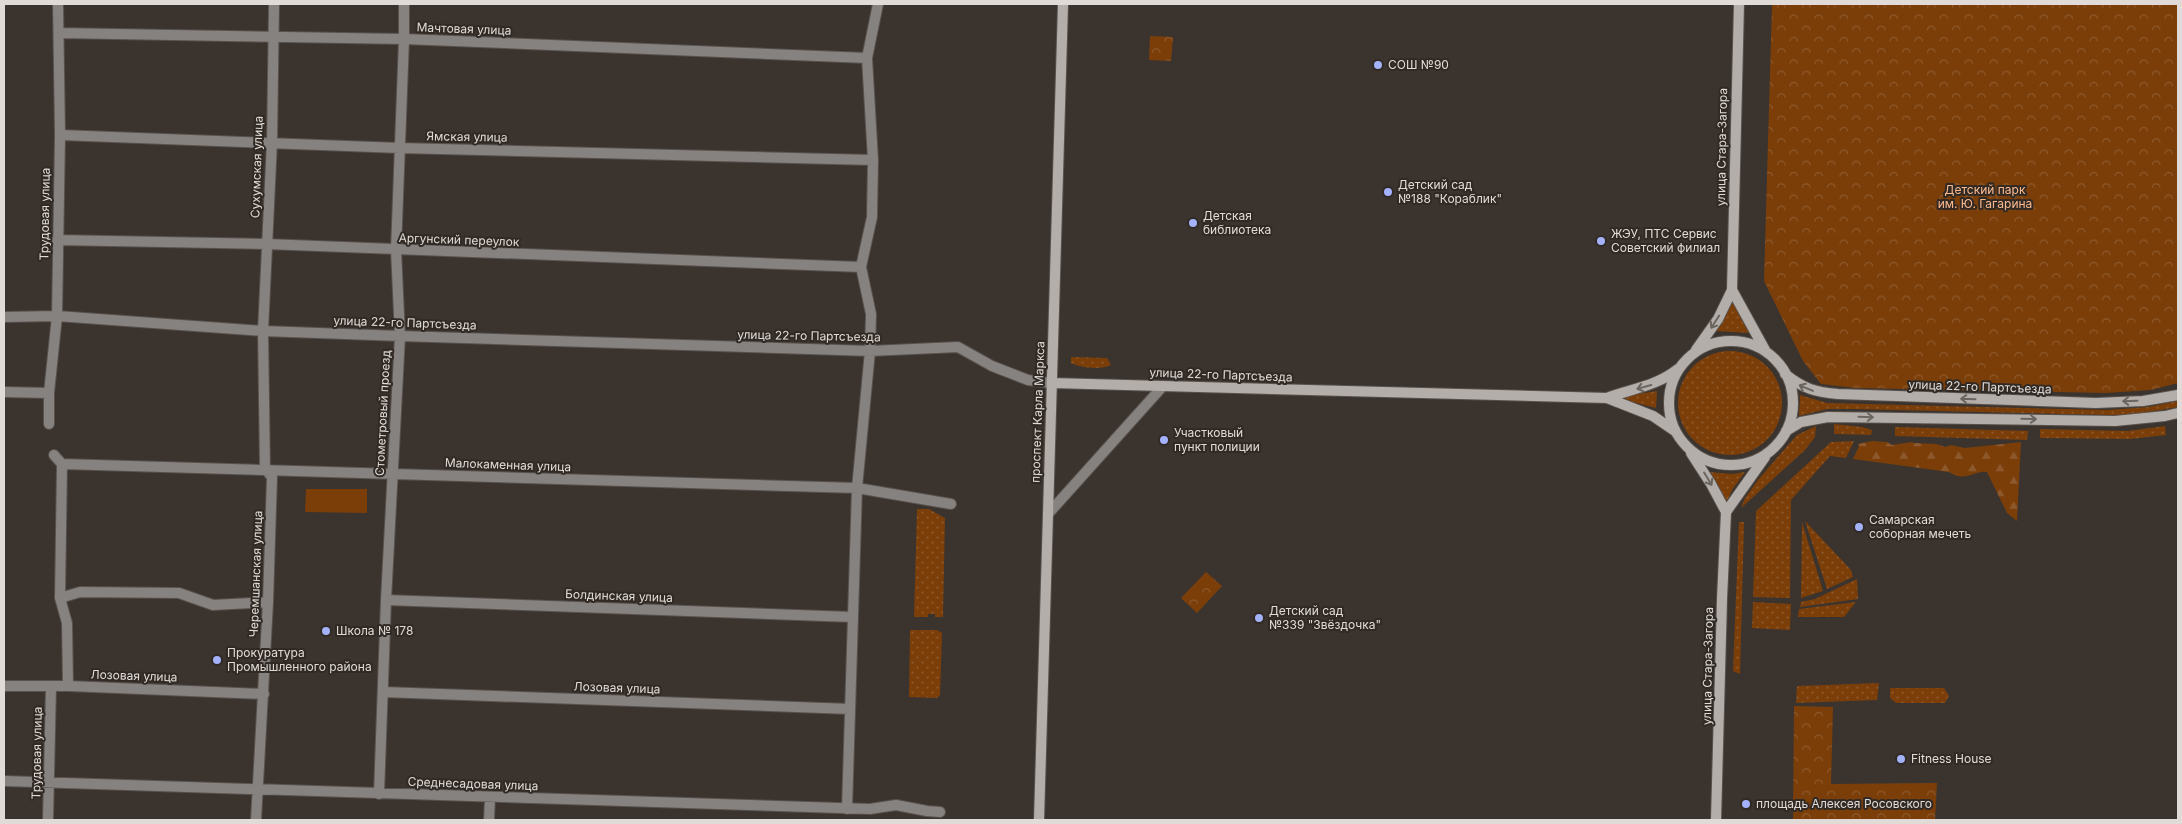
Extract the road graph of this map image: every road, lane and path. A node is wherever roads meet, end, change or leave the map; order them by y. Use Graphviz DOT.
graph roads {
  1 [pos="58,4"];
  2 [pos="274,4"];
  3 [pos="404,4"];
  4 [pos="878,4"];
  5 [pos="1063,4"];
  6 [pos="1739,4"];
  7 [pos="59,33"];
  8 [pos="272,35"];
  9 [pos="404,39"];
  10 [pos="867,58"];
  11 [pos="60,135"];
  12 [pos="272,142"];
  13 [pos="400,148"];
  14 [pos="873,160"];
  15 [pos="57,240"];
  16 [pos="266,244"];
  17 [pos="396,250"];
  18 [pos="861,267"];
  19 [pos="1732,290"];
  20 [pos="57,316"];
  21 [pos="4,317"];
  22 [pos="263,330"];
  23 [pos="400,336"];
  24 [pos="870,351"];
  25 [pos="1695,351"];
  26 [pos="1766,351"];
  27 [pos="1678,369"];
  28 [pos="1785,374"];
  29 [pos="1052,383"];
  30 [pos="1163,386"];
  31 [pos="4,392"];
  32 [pos="49,393"];
  33 [pos="2178,395"];
  34 [pos="1607,398"];
  35 [pos="2178,413"];
  36 [pos="49,424"];
  37 [pos="1675,431"];
  38 [pos="1786,431"];
  39 [pos="1688,448"];
  40 [pos="54,455"];
  41 [pos="1765,456"];
  42 [pos="62,464"];
  43 [pos="265,470"];
  44 [pos="392,474"];
  45 [pos="857,488"];
  46 [pos="951,504"];
  47 [pos="1726,512"];
  48 [pos="1048,514"];
  49 [pos="60,598"];
  50 [pos="386,600"];
  51 [pos="268,602"];
  52 [pos="852,617"];
  53 [pos="4,686"];
  54 [pos="68,686"];
  55 [pos="50,687"];
  56 [pos="383,692"];
  57 [pos="264,694"];
  58 [pos="850,709"];
  59 [pos="4,781"];
  60 [pos="49,783"];
  61 [pos="258,790"];
  62 [pos="379,794"];
  63 [pos="490,797"];
  64 [pos="847,809"];
  65 [pos="940,812"];
  66 [pos="48,820"];
  67 [pos="256,820"];
  68 [pos="489,820"];
  69 [pos="1039,820"];
  70 [pos="1716,820"];
  1 -- 7 [label="street, Трудовая улица"];
  2 -- 8 [label="street, Сухумская улица"];
  3 -- 9 [label="street, Стометровый проезд"];
  4 -- 10 [label="street"];
  5 -- 29 [label="street, проспект Карла Маркса"];
  6 -- 19 [label="street, улица Стара-Загора"];
  7 -- 8 [label="street, Мачтовая улица"];
  7 -- 11 [label="street, Трудовая улица"];
  8 -- 9 [label="street, Мачтовая улица"];
  8 -- 12 [label="street, Сухумская улица"];
  9 -- 10 [label="street, Мачтовая улица"];
  9 -- 13 [label="street, Стометровый проезд"];
  10 -- 14 [label="street"];
  11 -- 12 [label="street, Ямская улица"];
  11 -- 15 [label="street, Трудовая улица"];
  12 -- 13 [label="street, Ямская улица"];
  12 -- 16 [label="street, Сухумская улица"];
  13 -- 14 [label="street, Ямская улица"];
  13 -- 17 [label="street, Стометровый проезд"];
  14 -- 18 [label="street"];
  15 -- 16 [label="street, Аргунский переулок"];
  15 -- 20 [label="street, Трудовая улица"];
  16 -- 17 [label="street, Аргунский переулок"];
  16 -- 22 [label="street, Сухумская улица"];
  17 -- 18 [label="street, Аргунский переулок"];
  17 -- 23 [label="street, Стометровый проезд"];
  18 -- 24 [label="street"];
  19 -- 25 [label="street, улица Стара-Загора, one-way"];
  19 -- 26 [label="street"];
  20 -- 21 [label="street, улица 22-го Партсъезда"];
  20 -- 22 [label="street, улица 22-го Партсъезда"];
  20 -- 32 [label="street, Трудовая улица"];
  22 -- 23 [label="street, улица 22-го Партсъезда"];
  22 -- 43 [label="street, Черемшанская улица"];
  23 -- 24 [label="street, улица 22-го Партсъезда"];
  23 -- 44 [label="street, Стометровый проезд"];
  24 -- 29 [label="street, улица 22-го Партсъезда"];
  24 -- 45 [label="street"];
  25 -- 26 [label="street"];
  25 -- 27 [label="street"];
  26 -- 28 [label="street"];
  27 -- 34 [label="street, улица 22-го Партсъезда, one-way"];
  27 -- 37 [label="street"];
  33 -- 28 [label="street, улица 22-го Партсъезда, one-way"];
  28 -- 38 [label="street"];
  29 -- 30 [label="street, улица 22-го Партсъезда"];
  29 -- 48 [label="street, проспект Карла Маркса"];
  30 -- 34 [label="street, улица 22-го Партсъезда"];
  30 -- 48 [label="street"];
  31 -- 32 [label="street"];
  32 -- 36 [label="street, Трудовая улица"];
  34 -- 37 [label="street, улица 22-го Партсъезда"];
  38 -- 35 [label="street, one-way"];
  37 -- 39 [label="street"];
  38 -- 41 [label="street"];
  39 -- 41 [label="street"];
  39 -- 47 [label="street, one-way"];
  40 -- 42 [label="street"];
  41 -- 47 [label="street, улица Стара-Загора"];
  42 -- 43 [label="street, Малокаменная улица"];
  42 -- 49 [label="street"];
  43 -- 44 [label="street, Малокаменная улица"];
  43 -- 51 [label="street, Черемшанская улица"];
  44 -- 45 [label="street, Малокаменная улица"];
  44 -- 50 [label="street, Стометровый проезд"];
  45 -- 46 [label="street, Малокаменная улица"];
  45 -- 52 [label="street"];
  47 -- 70 [label="street, улица Стара-Загора"];
  48 -- 69 [label="street, проспект Карла Маркса"];
  49 -- 51 [label="street"];
  49 -- 54 [label="street"];
  50 -- 52 [label="street, Болдинская улица"];
  50 -- 56 [label="street, Стометровый проезд"];
  51 -- 57 [label="street, Черемшанская улица"];
  52 -- 58 [label="street"];
  53 -- 55 [label="street, Лозовая улица"];
  54 -- 55 [label="street, Лозовая улица"];
  54 -- 57 [label="street, Лозовая улица"];
  55 -- 60 [label="street, Трудовая улица"];
  56 -- 58 [label="street, Лозовая улица"];
  56 -- 62 [label="street, Стометровый проезд"];
  57 -- 61 [label="street, Черемшанская улица"];
  58 -- 64 [label="street"];
  59 -- 60 [label="street, Среднесадовая улица"];
  60 -- 61 [label="street, Среднесадовая улица"];
  60 -- 66 [label="street, Трудовая улица"];
  61 -- 62 [label="street, Среднесадовая улица"];
  61 -- 67 [label="street, Черемшанская улица"];
  62 -- 63 [label="street, Среднесадовая улица"];
  63 -- 64 [label="street, Среднесадовая улица"];
  63 -- 68 [label="street"];
  64 -- 65 [label="street, Среднесадовая улица"];
}
